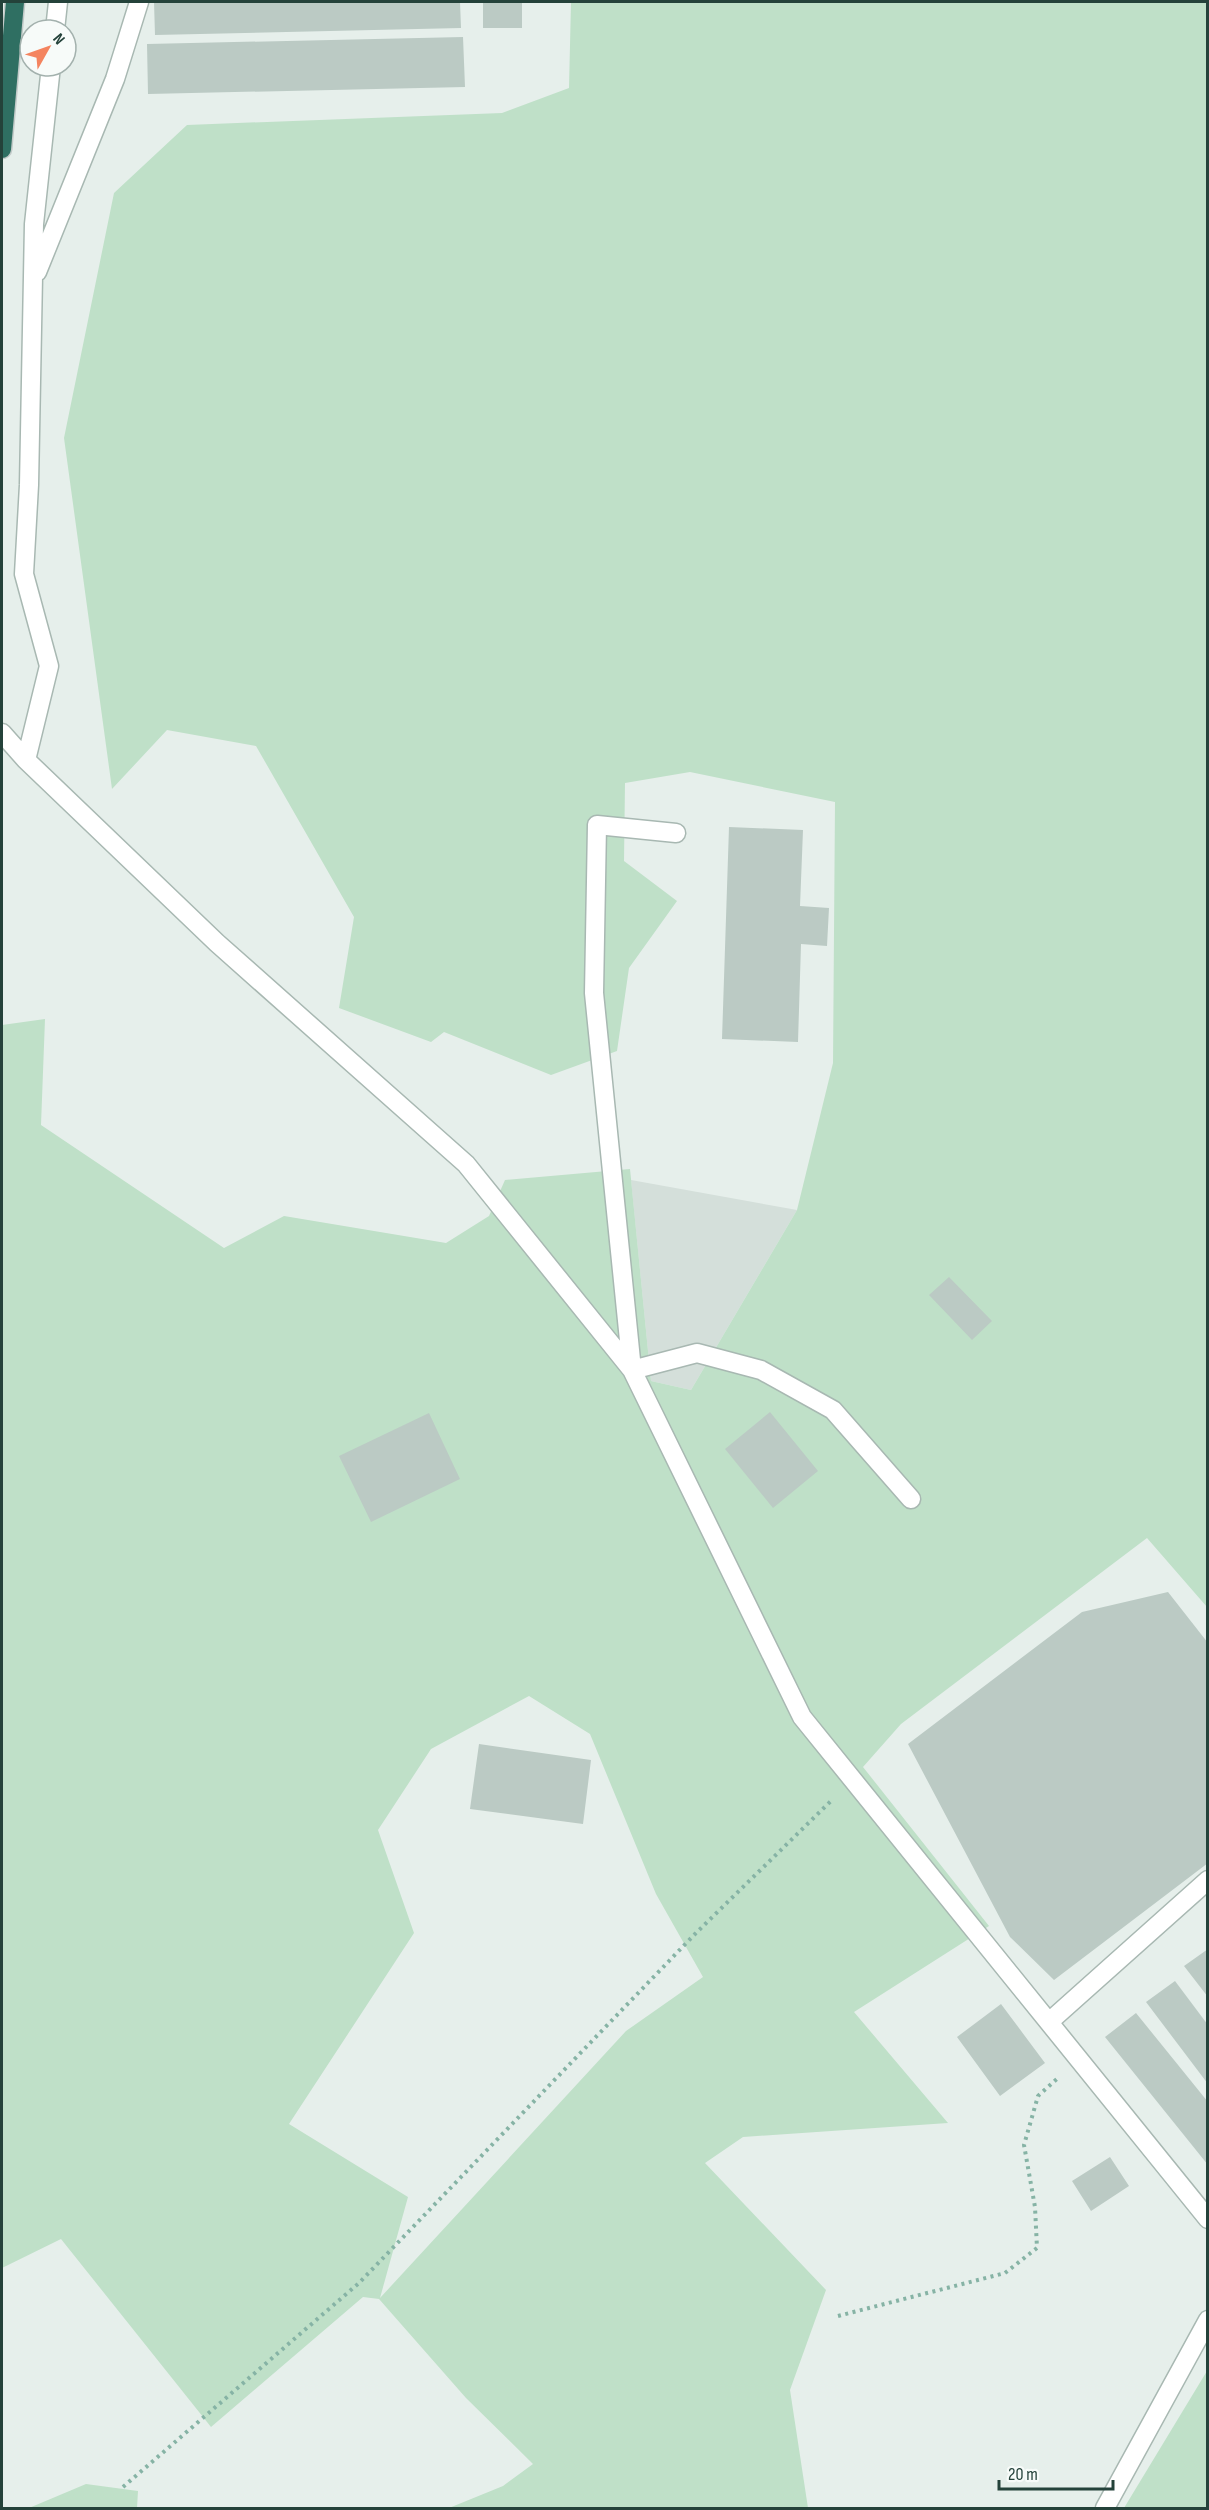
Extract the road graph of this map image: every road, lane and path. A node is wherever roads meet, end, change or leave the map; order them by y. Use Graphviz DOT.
graph roads {
  1 [pos="15,2"];
  2 [pos="58,2"];
  3 [pos="139,2"];
  4 [pos="56,18"];
  5 [pos="50,78"];
  6 [pos="2,149"];
  7 [pos="33,282"];
  8 [pos="2,733"];
  9 [pos="26,760"];
  10 [pos="676,833"];
  11 [pos="632,1370"];
  12 [pos="911,1499"];
  13 [pos="853,1780"];
  14 [pos="1208,1880"];
  15 [pos="1049,2022"];
  16 [pos="1078,2059"];
  17 [pos="1208,2219"];
  18 [pos="838,2316"];
  19 [pos="1208,2320"];
  20 [pos="123,2487"];
  21 [pos="1105,2508"];
  1 -- 6 [label="highway"];
  2 -- 4 [label="street"];
  3 -- 7 [label="street"];
  5 -- 7 [label="street"];
  7 -- 9 [label="street"];
  8 -- 9 [label="street"];
  9 -- 11 [label="street"];
  10 -- 11 [label="street"];
  11 -- 12 [label="street"];
  11 -- 13 [label="street"];
  13 -- 15 [label="street"];
  13 -- 20 [label="path"];
  14 -- 15 [label="street"];
  15 -- 16 [label="street"];
  16 -- 17 [label="street"];
  16 -- 18 [label="path"];
  19 -- 21 [label="street"];
}
